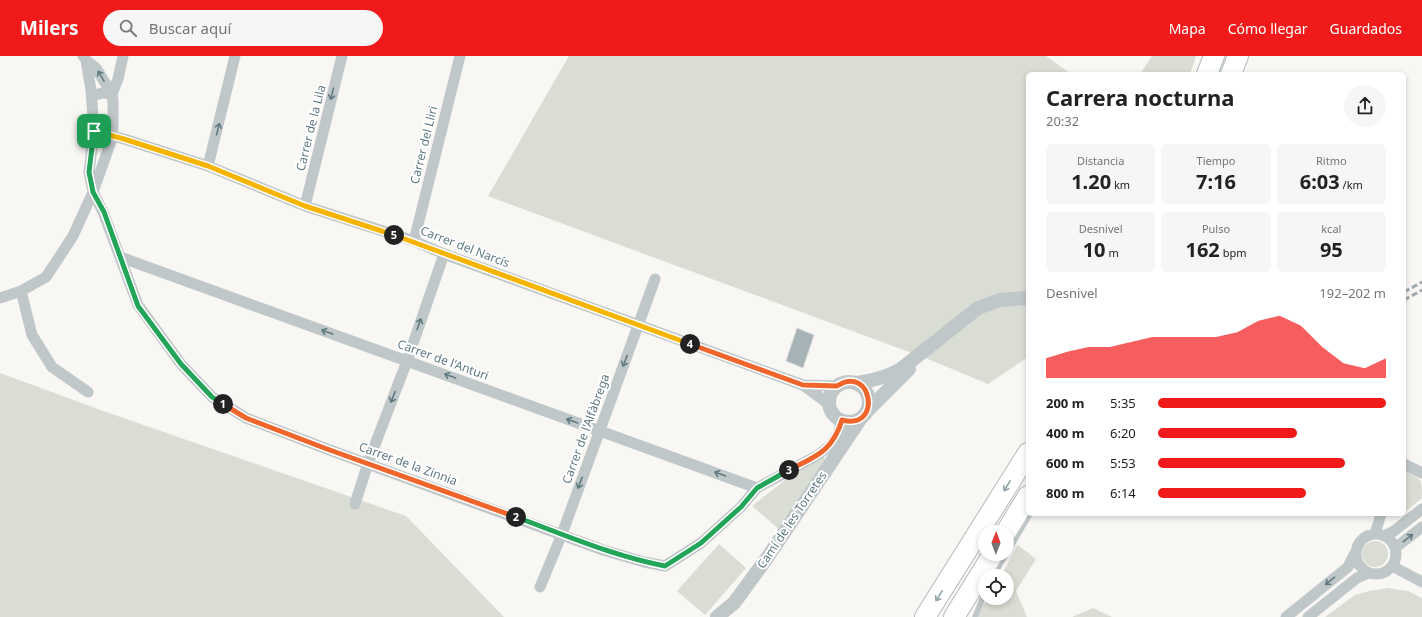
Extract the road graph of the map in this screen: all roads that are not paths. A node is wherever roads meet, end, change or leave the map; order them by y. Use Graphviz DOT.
graph roads {
  1 [pos="123,56"];
  2 [pos="235,56"];
  3 [pos="342,56"];
  4 [pos="460,56"];
  5 [pos="1214,56"];
  6 [pos="1238,56"];
  7 [pos="84,58"];
  8 [pos="1208,72"];
  9 [pos="1232,72"];
  10 [pos="112,94"];
  11 [pos="92,96"];
  12 [pos="94,131"];
  13 [pos="113,136"];
  14 [pos="208,166"];
  15 [pos="93,192"];
  16 [pos="305,206"];
  17 [pos="414,241"];
  18 [pos="444,254"];
  19 [pos="120,257"];
  20 [pos="141,265"];
  21 [pos="656,279"];
  22 [pos="129,282"];
  23 [pos="21,291"];
  24 [pos="0,298"];
  25 [pos="1026,298"];
  26 [pos="639,325"];
  27 [pos="929,346"];
  28 [pos="407,361"];
  29 [pos="856,383"];
  30 [pos="803,385"];
  31 [pos="837,386"];
  32 [pos="88,392"];
  33 [pos="830,405"];
  34 [pos="864,414"];
  35 [pos="842,420"];
  36 [pos="599,431"];
  37 [pos="1026,456"];
  38 [pos="368,463"];
  39 [pos="1406,465"];
  40 [pos="1422,473"];
  41 [pos="757,488"];
  42 [pos="1026,499"];
  43 [pos="356,504"];
  44 [pos="1422,509"];
  45 [pos="1029,516"];
  46 [pos="1381,516"];
  47 [pos="1010,525"];
  48 [pos="1422,527"];
  49 [pos="562,534"];
  50 [pos="1379,535"];
  51 [pos="1014,541"];
  52 [pos="1395,548"];
  53 [pos="1355,553"];
  54 [pos="989,561"];
  55 [pos="1392,566"];
  56 [pos="1369,574"];
  57 [pos="1422,582"];
  58 [pos="540,587"];
  59 [pos="980,605"];
  60 [pos="717,617"];
  61 [pos="925,617"];
  62 [pos="954,617"];
  63 [pos="975,617"];
  64 [pos="1286,617"];
  65 [pos="1308,617"];
  1 -- 10 [label="street"];
  14 -- 2 [label="street, one-way"];
  3 -- 16 [label="street, Carrer de la Lila, one-way"];
  4 -- 17 [label="street, Carrer del Lliri"];
  5 -- 8 [label="highway"];
  6 -- 9 [label="highway"];
  10 -- 7 [label="street, one-way"];
  7 -- 11 [label="street, Carrer de la Zinnia"];
  10 -- 11 [label="street"];
  10 -- 13 [label="street"];
  11 -- 12 [label="street, Carrer de la Zinnia"];
  12 -- 13 [label="street, Carrer del Narcís"];
  12 -- 15 [label="street, Carrer de la Zinnia"];
  13 -- 14 [label="street, Carrer del Narcís"];
  13 -- 15 [label="street"];
  14 -- 16 [label="street, Carrer del Narcís"];
  15 -- 19 [label="street, Carrer de la Zinnia"];
  15 -- 23 [label="street"];
  16 -- 17 [label="street, Carrer del Narcís"];
  17 -- 18 [label="street, Carrer del Narcís"];
  18 -- 26 [label="street, Carrer del Narcís"];
  28 -- 18 [label="street, one-way"];
  19 -- 20 [label="street, Carrer de l'Anturi"];
  19 -- 22 [label="street, Carrer de la Zinnia"];
  20 -- 22 [label="street"];
  28 -- 20 [label="street, Carrer de l'Anturi, one-way"];
  21 -- 26 [label="street, Carrer de l'Alfàbrega"];
  22 -- 38 [label="street, Carrer de la Zinnia"];
  23 -- 24 [label="street"];
  23 -- 32 [label="street"];
  25 -- 27 [label="street, Camí de les Torretes"];
  26 -- 30 [label="street, Carrer del Narcís"];
  26 -- 36 [label="street, Carrer de l'Alfàbrega, one-way"];
  27 -- 29 [label="street, Camí de les Torretes"];
  27 -- 34 [label="street, Camí de les Torretes"];
  36 -- 28 [label="street, Carrer de l'Anturi, one-way"];
  28 -- 38 [label="street, one-way"];
  29 -- 31 [label="street"];
  29 -- 34 [label="street"];
  30 -- 31 [label="street, Carrer del Narcís"];
  30 -- 33 [label="street, Carrer del Narcís"];
  31 -- 33 [label="street"];
  33 -- 35 [label="street"];
  34 -- 35 [label="street"];
  34 -- 60 [label="street, Camí de les Torretes"];
  35 -- 41 [label="street, Carrer de la Zinnia"];
  41 -- 36 [label="street, Carrer de l'Anturi, one-way"];
  36 -- 49 [label="street, Carrer de l'Alfàbrega, one-way"];
  37 -- 61 [label="highway, one-way"];
  38 -- 43 [label="street"];
  38 -- 49 [label="street, Carrer de la Zinnia"];
  39 -- 40 [label="street"];
  41 -- 49 [label="street, Carrer de la Zinnia"];
  42 -- 47 [label="highway"];
  44 -- 50 [label="street"];
  45 -- 51 [label="lane"];
  46 -- 50 [label="street"];
  52 -- 48 [label="street, one-way"];
  49 -- 58 [label="street, Carrer de l'Alfàbrega"];
  50 -- 52 [label="street"];
  50 -- 53 [label="street"];
  52 -- 55 [label="street"];
  53 -- 56 [label="street"];
  53 -- 64 [label="street, one-way"];
  54 -- 62 [label="highway"];
  55 -- 56 [label="street"];
  55 -- 57 [label="street"];
  56 -- 65 [label="street"];
  59 -- 63 [label="lane"];
}
